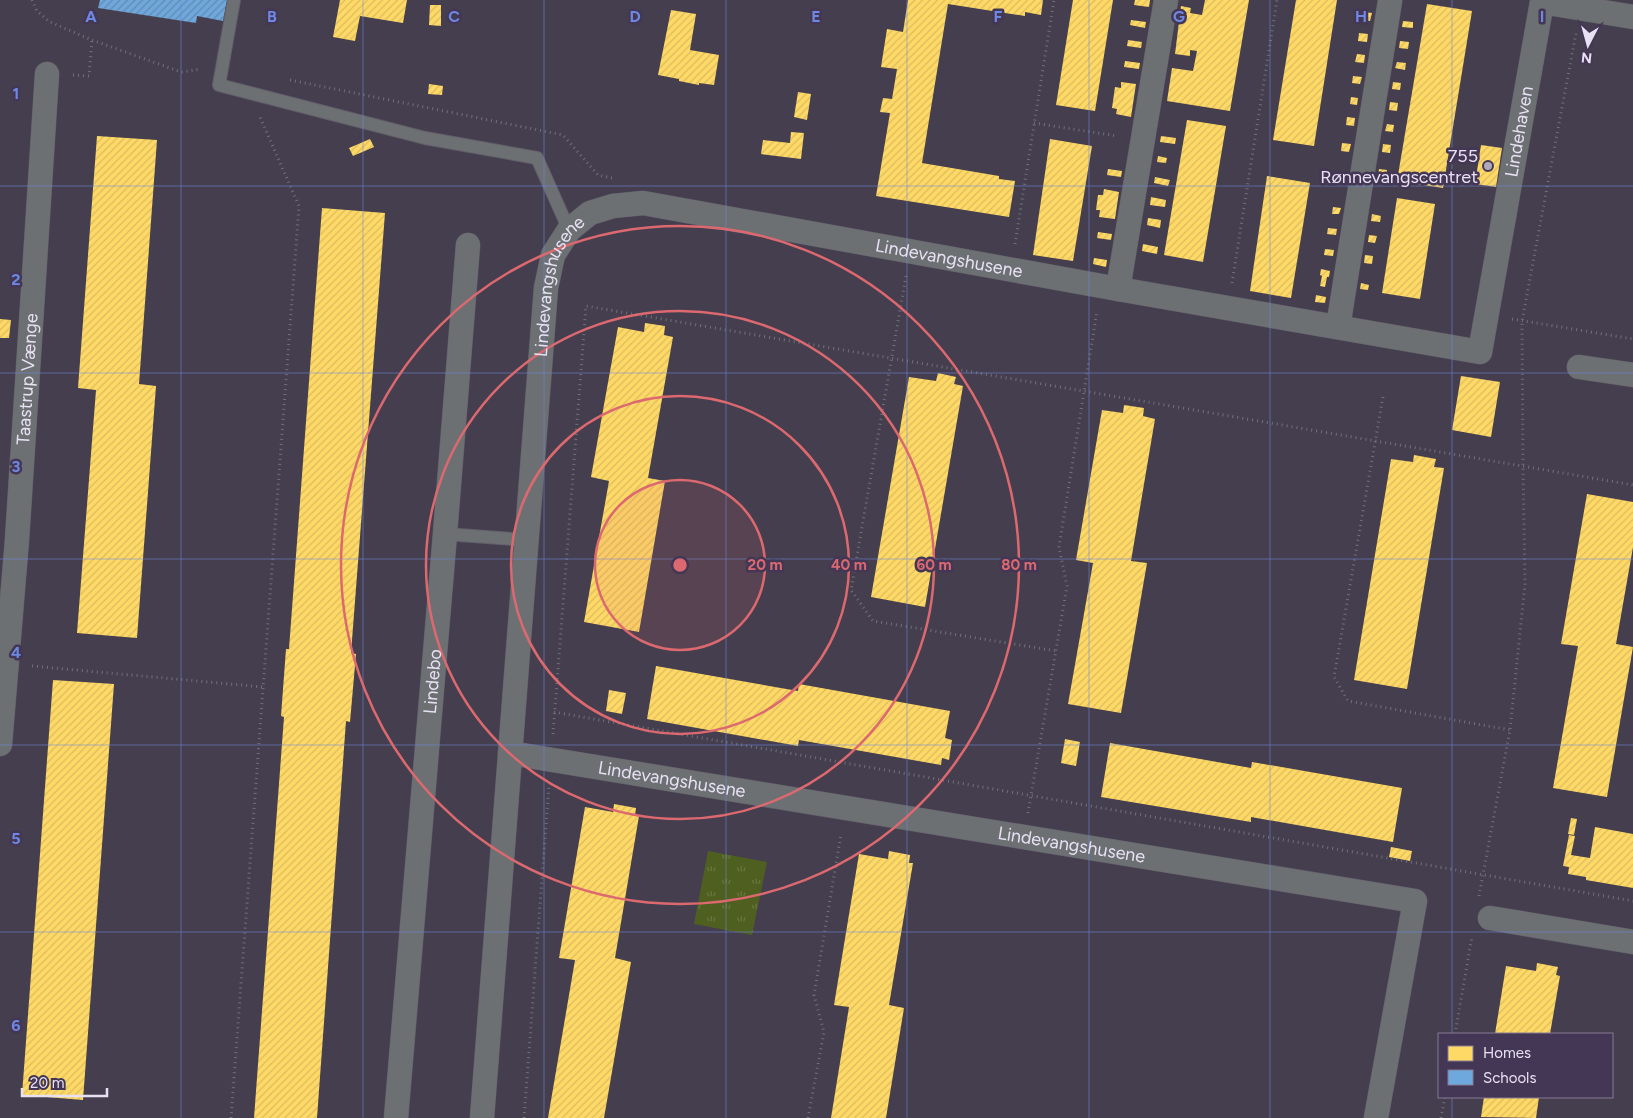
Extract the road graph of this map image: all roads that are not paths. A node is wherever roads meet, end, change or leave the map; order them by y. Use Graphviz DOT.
graph roads {
  1 [pos="234,0"];
  2 [pos="1166,0"];
  3 [pos="1390,1"];
  4 [pos="1633,17"];
  5 [pos="47,74"];
  6 [pos="569,230"];
  7 [pos="468,245"];
  8 [pos="1110,288"];
  9 [pos="1338,327"];
  10 [pos="1480,352"];
  11 [pos="1580,367"];
  12 [pos="1633,376"];
  13 [pos="445,534"];
  14 [pos="526,540"];
  15 [pos="0,744"];
  16 [pos="510,753"];
  17 [pos="1484,908"];
  18 [pos="1633,942"];
  19 [pos="396,1118"];
  20 [pos="482,1118"];
  21 [pos="1376,1118"];
  1 -- 6 [label="lane"];
  2 -- 8 [label="street"];
  3 -- 9 [label="street"];
  4 -- 10 [label="street, Lindehaven"];
  5 -- 15 [label="street, Taastrup Vænge"];
  6 -- 8 [label="street, Lindevangshusene"];
  6 -- 14 [label="street, Lindevangshusene"];
  7 -- 13 [label="street, Lindebo"];
  8 -- 9 [label="street, Lindevangshusene"];
  9 -- 10 [label="street, Lindevangshusene"];
  11 -- 12 [label="street"];
  13 -- 14 [label="lane"];
  13 -- 19 [label="street, Lindebo"];
  14 -- 16 [label="street, Lindevangshusene"];
  16 -- 20 [label="street, Lindevangshusene"];
  16 -- 21 [label="street, Lindevangshusene"];
  17 -- 18 [label="street"];
}
